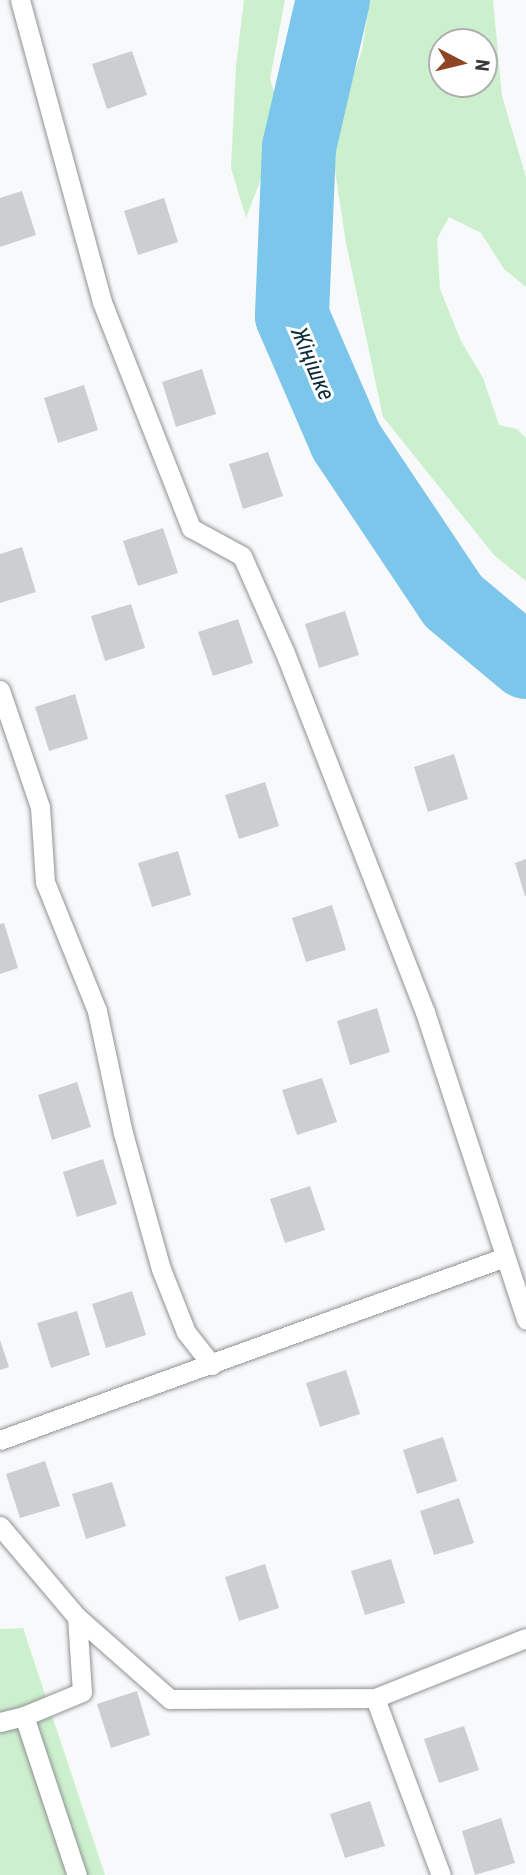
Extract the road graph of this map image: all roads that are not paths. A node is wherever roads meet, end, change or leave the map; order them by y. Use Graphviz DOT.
graph roads {
  1 [pos="20,0"];
  2 [pos="0,690"];
  3 [pos="505,1257"];
  4 [pos="526,1320"];
  5 [pos="212,1364"];
  6 [pos="0,1440"];
  7 [pos="0,1527"];
  8 [pos="77,1617"];
  9 [pos="526,1638"];
  10 [pos="375,1698"];
  11 [pos="24,1716"];
  12 [pos="0,1722"];
  13 [pos="76,1875"];
  14 [pos="441,1875"];
  1 -- 3 [label="lane"];
  2 -- 5 [label="lane"];
  3 -- 4 [label="lane"];
  3 -- 5 [label="lane"];
  5 -- 6 [label="lane"];
  7 -- 8 [label="lane"];
  8 -- 10 [label="lane"];
  8 -- 11 [label="lane"];
  9 -- 10 [label="lane"];
  10 -- 14 [label="lane"];
  11 -- 12 [label="lane"];
  11 -- 13 [label="lane"];
}
